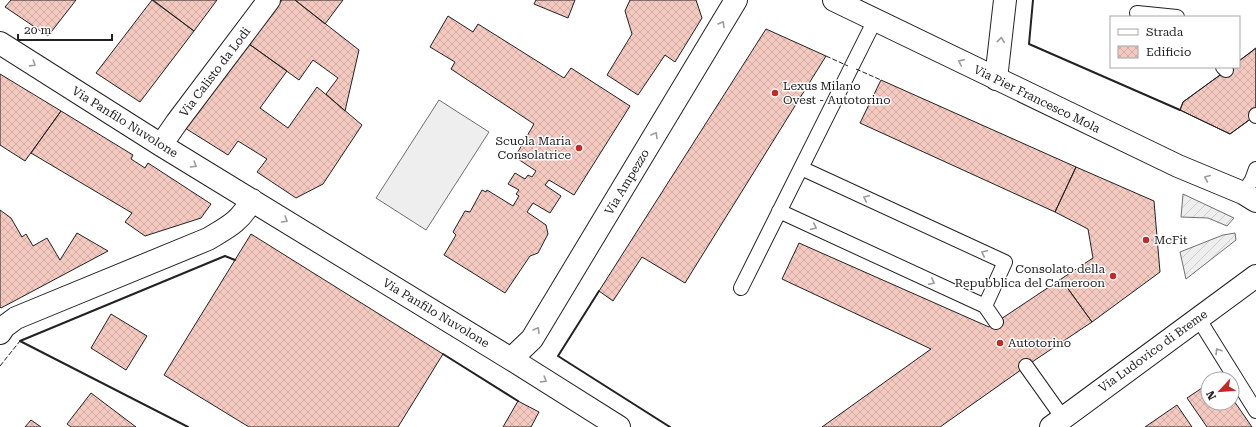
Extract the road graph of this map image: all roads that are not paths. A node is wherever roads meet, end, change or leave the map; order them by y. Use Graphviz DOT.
graph roads {
  1 [pos="270,0"];
  2 [pos="736,0"];
  3 [pos="834,0"];
  4 [pos="1005,0"];
  5 [pos="1137,13"];
  6 [pos="1167,16"];
  7 [pos="875,20"];
  8 [pos="0,43"];
  9 [pos="996,79"];
  10 [pos="161,145"];
  11 [pos="801,168"];
  12 [pos="1256,170"];
  13 [pos="1250,197"];
  14 [pos="252,200"];
  15 [pos="779,211"];
  16 [pos="1256,276"];
  17 [pos="741,288"];
  18 [pos="985,306"];
  19 [pos="1198,318"];
  20 [pos="996,322"];
  21 [pos="0,333"];
  22 [pos="511,359"];
  23 [pos="1026,366"];
  24 [pos="1256,410"];
  25 [pos="1057,423"];
  26 [pos="619,427"];
  1 -- 10 [label="street, Via Calisto da Lodi"];
  22 -- 2 [label="street, Via Ampezzo, one-way"];
  3 -- 7 [label="street, Via Pier Francesco Mola"];
  9 -- 4 [label="street, one-way"];
  5 -- 6 [label="lane"];
  9 -- 7 [label="street, Via Pier Francesco Mola, one-way"];
  7 -- 11 [label="lane"];
  8 -- 10 [label="street, Via Panfilo Nuvolone, one-way"];
  13 -- 9 [label="street, Via Pier Francesco Mola, one-way"];
  10 -- 14 [label="street, Via Panfilo Nuvolone, one-way"];
  11 -- 15 [label="lane"];
  18 -- 11 [label="lane, one-way"];
  12 -- 13 [label="lane"];
  14 -- 21 [label="street"];
  14 -- 22 [label="street, Via Panfilo Nuvolone, one-way"];
  15 -- 17 [label="lane"];
  15 -- 18 [label="lane, one-way"];
  16 -- 19 [label="street, Via Ludovico di Breme"];
  18 -- 20 [label="lane"];
  24 -- 19 [label="lane, one-way"];
  19 -- 25 [label="street, Via Ludovico di Breme"];
  22 -- 26 [label="street, Via Panfilo Nuvolone, one-way"];
  23 -- 25 [label="lane"];
}
